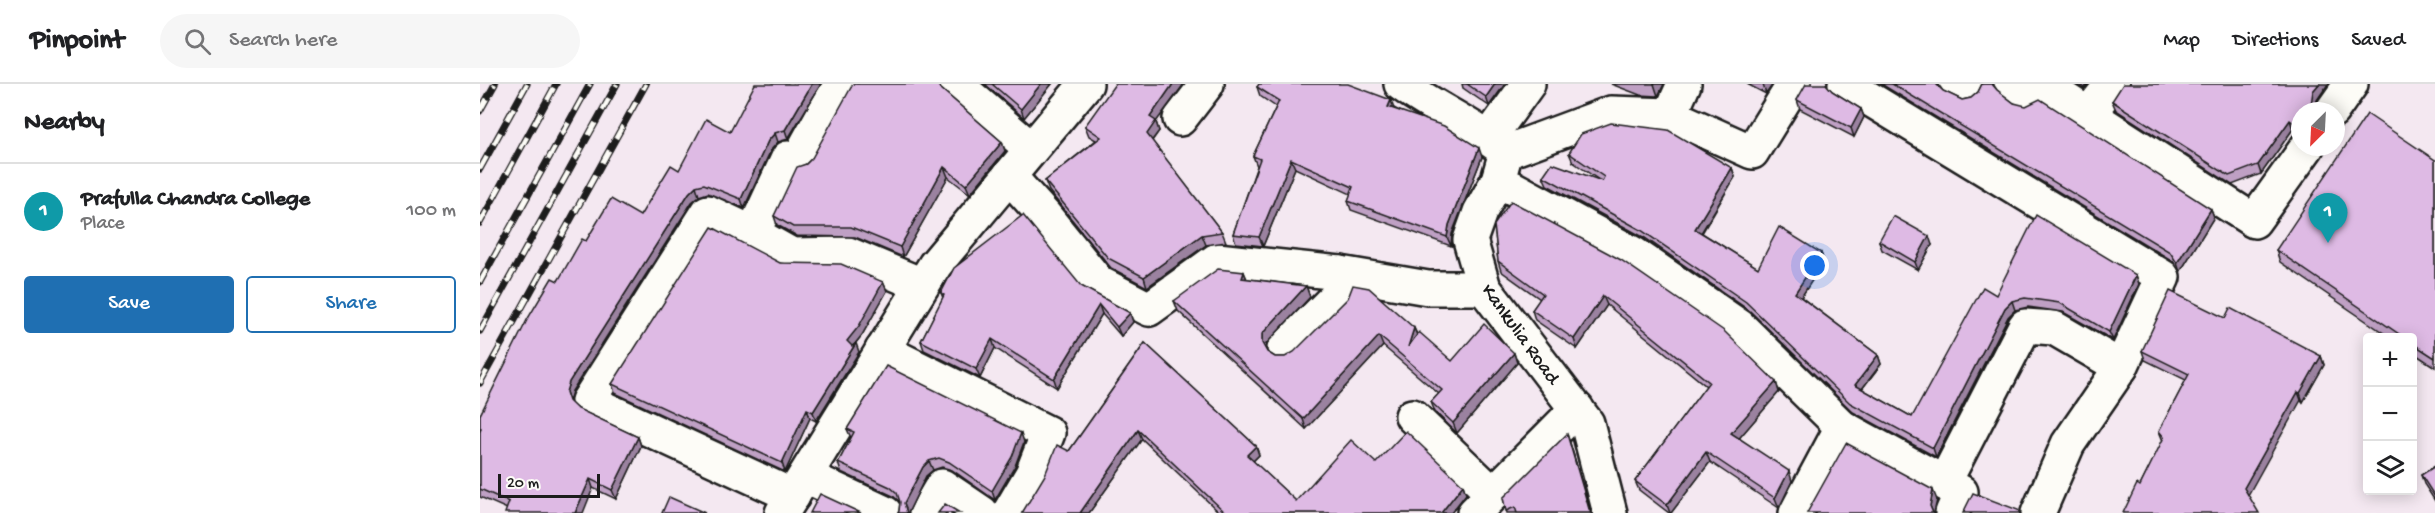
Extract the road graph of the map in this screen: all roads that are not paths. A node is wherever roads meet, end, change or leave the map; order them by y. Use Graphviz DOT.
graph roads {
  1 [pos="840,84"];
  2 [pos="956,84"];
  3 [pos="1086,84"];
  4 [pos="1207,84"];
  5 [pos="1528,84"];
  6 [pos="1684,84"];
  7 [pos="1794,84"];
  8 [pos="1845,84"];
  9 [pos="1956,84"];
  10 [pos="1970,84"];
  11 [pos="2012,84"];
  12 [pos="2112,84"];
  13 [pos="2351,84"];
  14 [pos="1408,86"];
  15 [pos="2338,102"];
  16 [pos="2090,113"];
  17 [pos="1670,115"];
  18 [pos="1180,119"];
  19 [pos="1030,148"];
  20 [pos="1498,156"];
  21 [pos="2301,156"];
  22 [pos="1009,176"];
  23 [pos="753,232"];
  24 [pos="1340,273"];
  25 [pos="922,285"];
  26 [pos="1484,288"];
  27 [pos="1284,349"];
  28 [pos="882,350"];
  29 [pos="2121,367"];
  30 [pos="1577,409"];
  31 [pos="1412,416"];
  32 [pos="1842,427"];
  33 [pos="794,495"];
  34 [pos="1948,498"];
  35 [pos="1484,504"];
  36 [pos="885,513"];
  37 [pos="926,513"];
  38 [pos="982,513"];
  39 [pos="1009,513"];
  40 [pos="1610,513"];
  41 [pos="1797,513"];
  42 [pos="2038,513"];
  1 -- 23 [label="street"];
  2 -- 19 [label="street"];
  3 -- 19 [label="street"];
  4 -- 18 [label="street"];
  5 -- 20 [label="street, Kankulia Road"];
  6 -- 17 [label="street"];
  7 -- 17 [label="street"];
  8 -- 29 [label="street"];
  9 -- 10 [label="street"];
  11 -- 16 [label="street"];
  12 -- 16 [label="street"];
  13 -- 15 [label="street"];
  14 -- 20 [label="street"];
  16 -- 21 [label="street"];
  17 -- 20 [label="street"];
  19 -- 22 [label="street"];
  20 -- 26 [label="street, Kankulia Road"];
  20 -- 32 [label="street"];
  22 -- 24 [label="street"];
  22 -- 25 [label="street"];
  23 -- 25 [label="street"];
  23 -- 33 [label="street"];
  24 -- 26 [label="street"];
  24 -- 27 [label="street"];
  25 -- 28 [label="street"];
  26 -- 30 [label="street, Kankulia Road"];
  28 -- 33 [label="street"];
  28 -- 39 [label="street"];
  29 -- 34 [label="street"];
  29 -- 42 [label="street"];
  30 -- 35 [label="street"];
  30 -- 40 [label="street, Kankulia Road"];
  31 -- 35 [label="street"];
  32 -- 34 [label="street"];
  32 -- 41 [label="street"];
  33 -- 36 [label="street"];
  37 -- 38 [label="street"];
}
